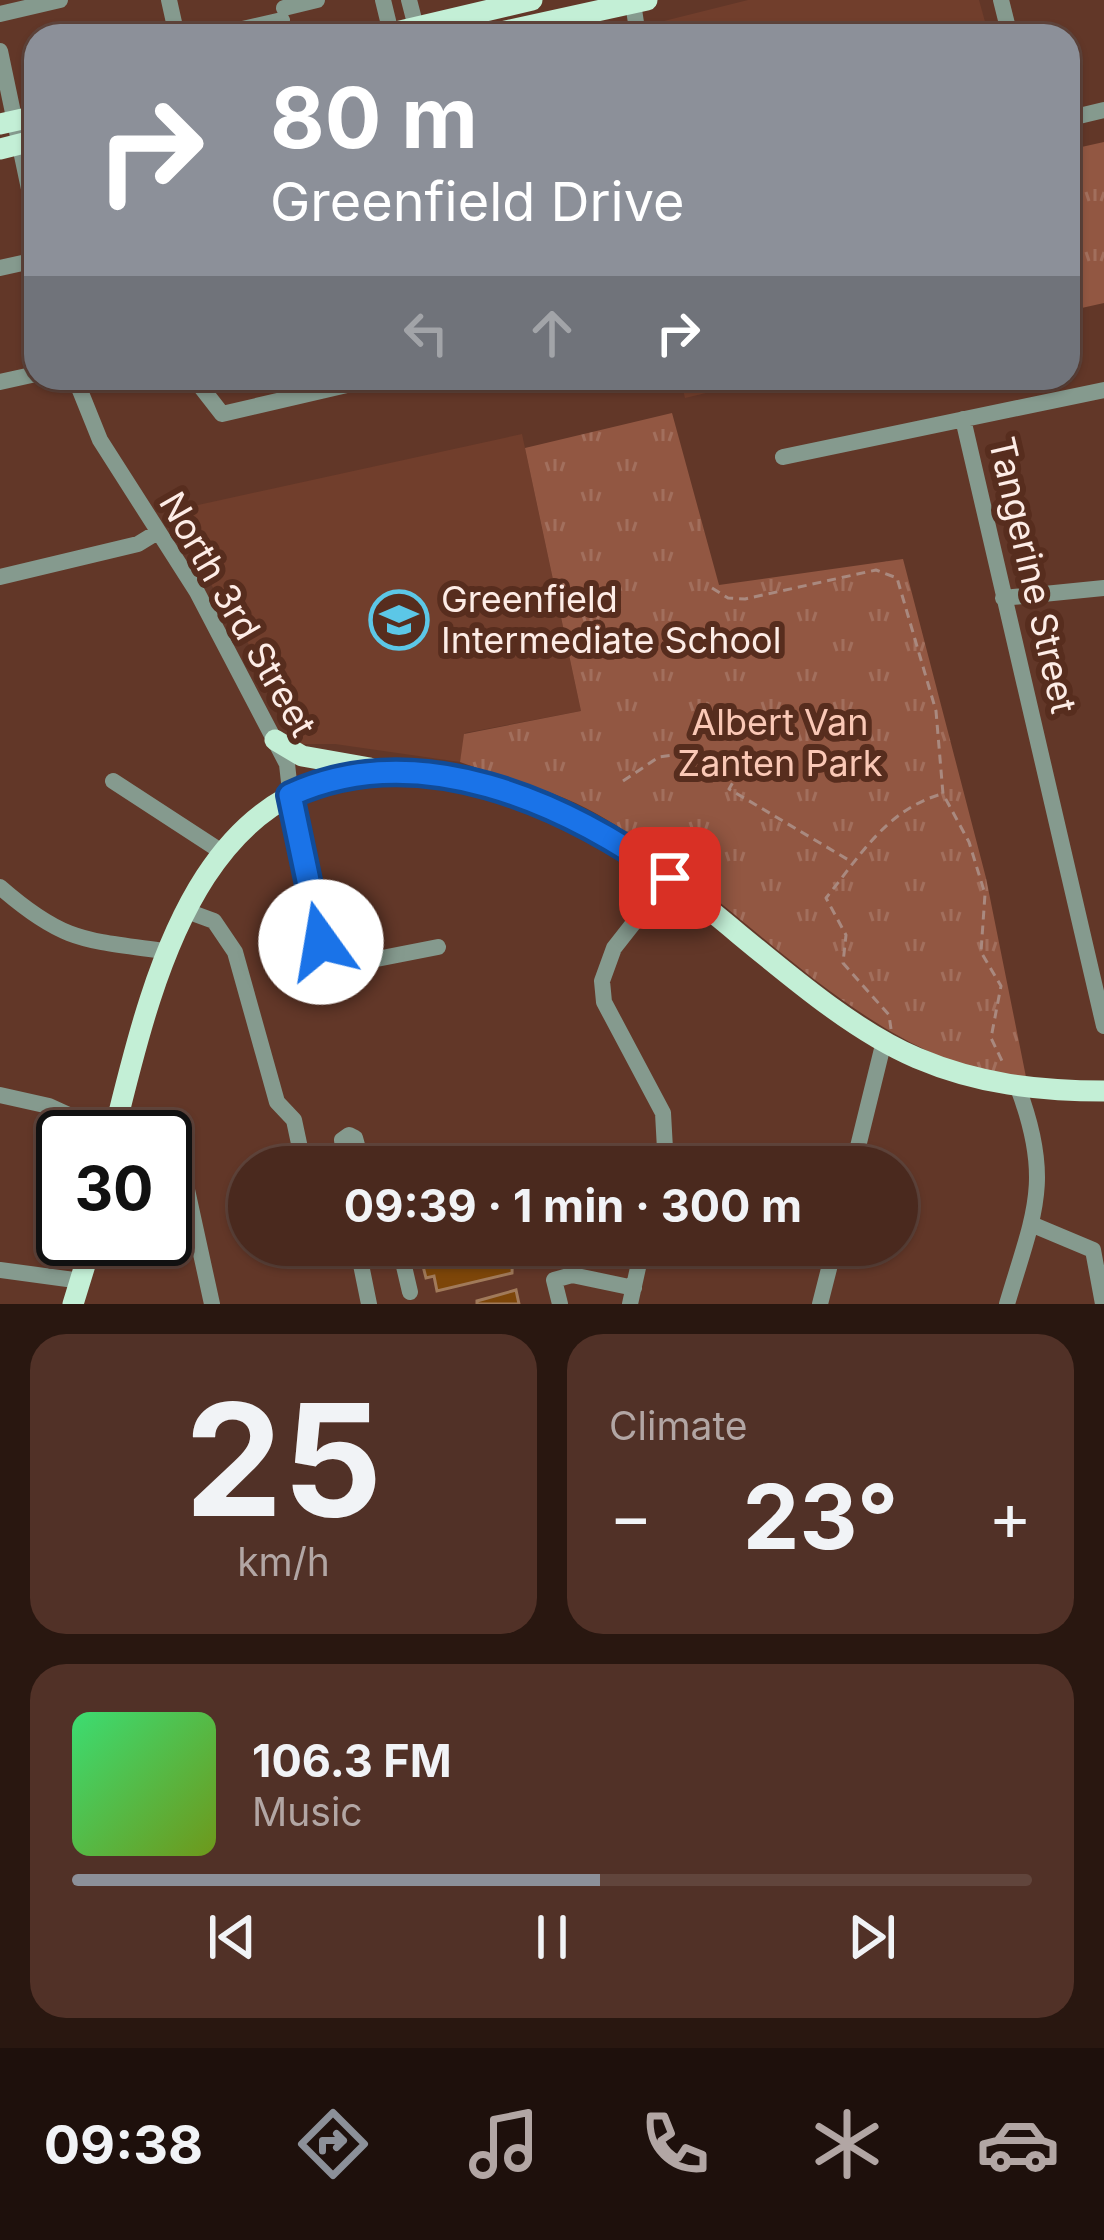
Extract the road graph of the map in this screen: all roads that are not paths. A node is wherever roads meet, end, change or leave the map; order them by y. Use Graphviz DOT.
graph roads {
  1 [pos="60,0"];
  2 [pos="317,0"];
  3 [pos="532,0"];
  4 [pos="640,2"];
  5 [pos="492,9"];
  6 [pos="0,14"];
  7 [pos="266,24"];
  8 [pos="429,24"];
  9 [pos="493,24"];
  10 [pos="542,24"];
  11 [pos="0,51"];
  12 [pos="16,120"];
  13 [pos="19,144"];
  14 [pos="80,390"];
  15 [pos="203,390"];
  16 [pos="325,390"];
  17 [pos="1104,390"];
  18 [pos="963,419"];
  19 [pos="783,457"];
  20 [pos="156,533"];
  21 [pos="0,577"];
  22 [pos="1104,588"];
  23 [pos="1003,598"];
  24 [pos="275,740"];
  25 [pos="382,771"];
  26 [pos="113,781"];
  27 [pos="290,795"];
  28 [pos="222,852"];
  29 [pos="670,878"];
  30 [pos="0,887"];
  31 [pos="184,910"];
  32 [pos="438,947"];
  33 [pos="164,951"];
  34 [pos="1104,1026"];
  35 [pos="884,1041"];
  36 [pos="1011,1086"];
  37 [pos="1104,1091"];
  38 [pos="0,1095"];
  39 [pos="58,1110"];
  40 [pos="122,1110"];
  41 [pos="300,1146"];
  42 [pos="665,1146"];
  43 [pos="858,1146"];
  44 [pos="192,1213"];
  45 [pos="1030,1224"];
  46 [pos="1098,1248"];
  47 [pos="86,1266"];
  48 [pos="361,1266"];
  49 [pos="404,1266"];
  50 [pos="566,1266"];
  51 [pos="638,1266"];
  52 [pos="830,1266"];
  53 [pos="0,1270"];
  54 [pos="563,1277"];
  55 [pos="82,1281"];
  56 [pos="410,1292"];
  57 [pos="632,1296"];
  58 [pos="74,1304"];
  59 [pos="212,1304"];
  60 [pos="369,1304"];
  61 [pos="560,1304"];
  62 [pos="820,1304"];
  63 [pos="1007,1304"];
  64 [pos="1103,1304"];
  1 -- 6 [label="street"];
  2 -- 7 [label="street"];
  3 -- 5 [label="main road"];
  4 -- 10 [label="main road"];
  5 -- 8 [label="main road"];
  5 -- 9 [label="street"];
  11 -- 12 [label="street"];
  12 -- 13 [label="street"];
  14 -- 20 [label="street, North 3rd Street"];
  15 -- 16 [label="street"];
  17 -- 18 [label="street"];
  18 -- 19 [label="street"];
  18 -- 23 [label="street, Tangerine Street"];
  20 -- 21 [label="street"];
  20 -- 24 [label="street, North 3rd Street"];
  22 -- 23 [label="street"];
  23 -- 34 [label="street, Tangerine Street"];
  24 -- 25 [label="main road"];
  24 -- 27 [label="street, North 3rd Street"];
  25 -- 27 [label="main road"];
  25 -- 29 [label="main road"];
  26 -- 28 [label="street"];
  27 -- 28 [label="main road"];
  27 -- 32 [label="street, North 3rd Street"];
  28 -- 31 [label="main road"];
  29 -- 35 [label="main road"];
  29 -- 42 [label="street"];
  30 -- 33 [label="street"];
  31 -- 33 [label="main road"];
  31 -- 41 [label="street"];
  33 -- 40 [label="main road"];
  35 -- 36 [label="main road"];
  35 -- 43 [label="street"];
  36 -- 37 [label="main road"];
  36 -- 45 [label="street"];
  38 -- 39 [label="street"];
  44 -- 59 [label="street"];
  45 -- 46 [label="street"];
  45 -- 63 [label="street"];
  46 -- 64 [label="street"];
  47 -- 55 [label="main road"];
  48 -- 60 [label="street"];
  49 -- 56 [label="street"];
  50 -- 54 [label="street"];
  51 -- 57 [label="street"];
  52 -- 62 [label="street"];
  53 -- 55 [label="street"];
  54 -- 57 [label="street"];
  54 -- 61 [label="street"];
  55 -- 58 [label="main road"];
}
